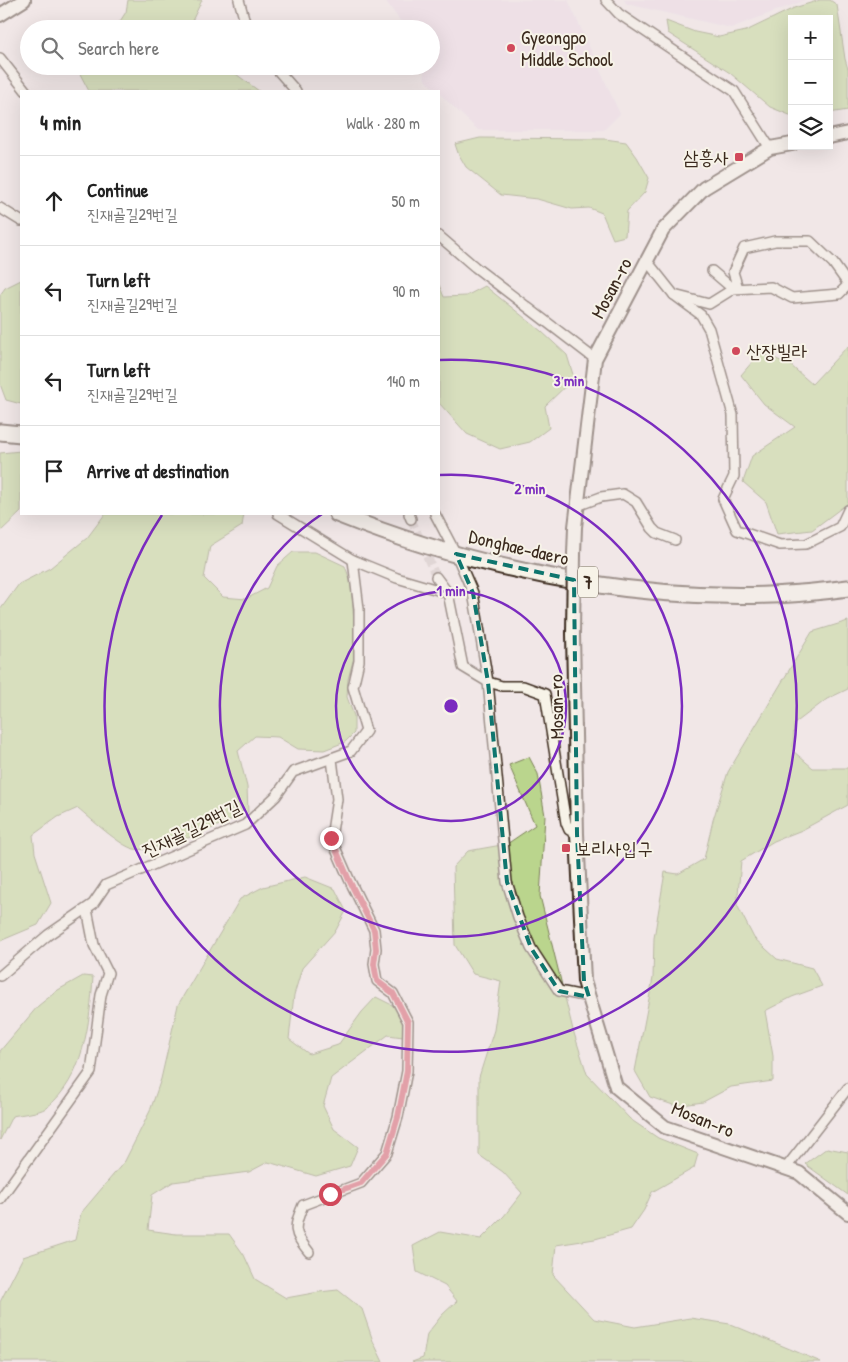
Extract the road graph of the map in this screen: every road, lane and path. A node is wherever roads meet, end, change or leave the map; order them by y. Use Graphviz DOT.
graph roads {
  1 [pos="24,0"];
  2 [pos="240,0"];
  3 [pos="606,0"];
  4 [pos="0,15"];
  5 [pos="245,20"];
  6 [pos="0,58"];
  7 [pos="282,75"];
  8 [pos="25,90"];
  9 [pos="295,90"];
  10 [pos="848,133"];
  11 [pos="833,136"];
  12 [pos="788,145"];
  13 [pos="770,148"];
  14 [pos="0,208"];
  15 [pos="20,221"];
  16 [pos="440,237"];
  17 [pos="646,261"];
  18 [pos="712,271"];
  19 [pos="848,285"];
  20 [pos="735,288"];
  21 [pos="674,295"];
  22 [pos="594,359"];
  23 [pos="0,432"];
  24 [pos="20,434"];
  25 [pos="577,506"];
  26 [pos="848,510"];
  27 [pos="280,515"];
  28 [pos="340,515"];
  29 [pos="436,515"];
  30 [pos="675,540"];
  31 [pos="456,554"];
  32 [pos="353,560"];
  33 [pos="436,577"];
  34 [pos="848,588"];
  35 [pos="448,593"];
  36 [pos="488,682"];
  37 [pos="332,758"];
  38 [pos="578,834"];
  39 [pos="86,909"];
  40 [pos="0,976"];
  41 [pos="589,997"];
  42 [pos="848,1088"];
  43 [pos="785,1169"];
  44 [pos="0,1199"];
  45 [pos="848,1213"];
  46 [pos="309,1252"];
  1 -- 4 [label="street"];
  2 -- 5 [label="street"];
  3 -- 13 [label="street"];
  6 -- 8 [label="street"];
  7 -- 9 [label="street"];
  10 -- 11 [label="street"];
  12 -- 13 [label="street, Mosan-ro"];
  13 -- 17 [label="street, Mosan-ro"];
  14 -- 15 [label="street"];
  16 -- 22 [label="street"];
  17 -- 21 [label="street"];
  17 -- 22 [label="street, Mosan-ro"];
  18 -- 20 [label="street"];
  19 -- 20 [label="street"];
  19 -- 20 [label="street"];
  20 -- 21 [label="street"];
  21 -- 26 [label="street"];
  22 -- 25 [label="street, Mosan-ro"];
  23 -- 24 [label="main road"];
  25 -- 30 [label="street"];
  25 -- 38 [label="street, Mosan-ro, bridge"];
  27 -- 32 [label="street"];
  28 -- 31 [label="main road, Donghae-daero / 7"];
  29 -- 31 [label="street"];
  31 -- 34 [label="main road, Donghae-daero / 7"];
  31 -- 36 [label="street"];
  32 -- 35 [label="street"];
  32 -- 37 [label="street, 진재골길29번길"];
  33 -- 35 [label="street"];
  35 -- 36 [label="street"];
  36 -- 38 [label="street"];
  36 -- 41 [label="street"];
  37 -- 39 [label="street, 진재골길29번길"];
  37 -- 46 [label="street"];
  38 -- 41 [label="street, Mosan-ro"];
  39 -- 40 [label="street, 진재골길29번길"];
  39 -- 44 [label="street"];
  41 -- 43 [label="street, Mosan-ro"];
  42 -- 43 [label="street"];
  43 -- 45 [label="street, Mosan-ro"];
}
